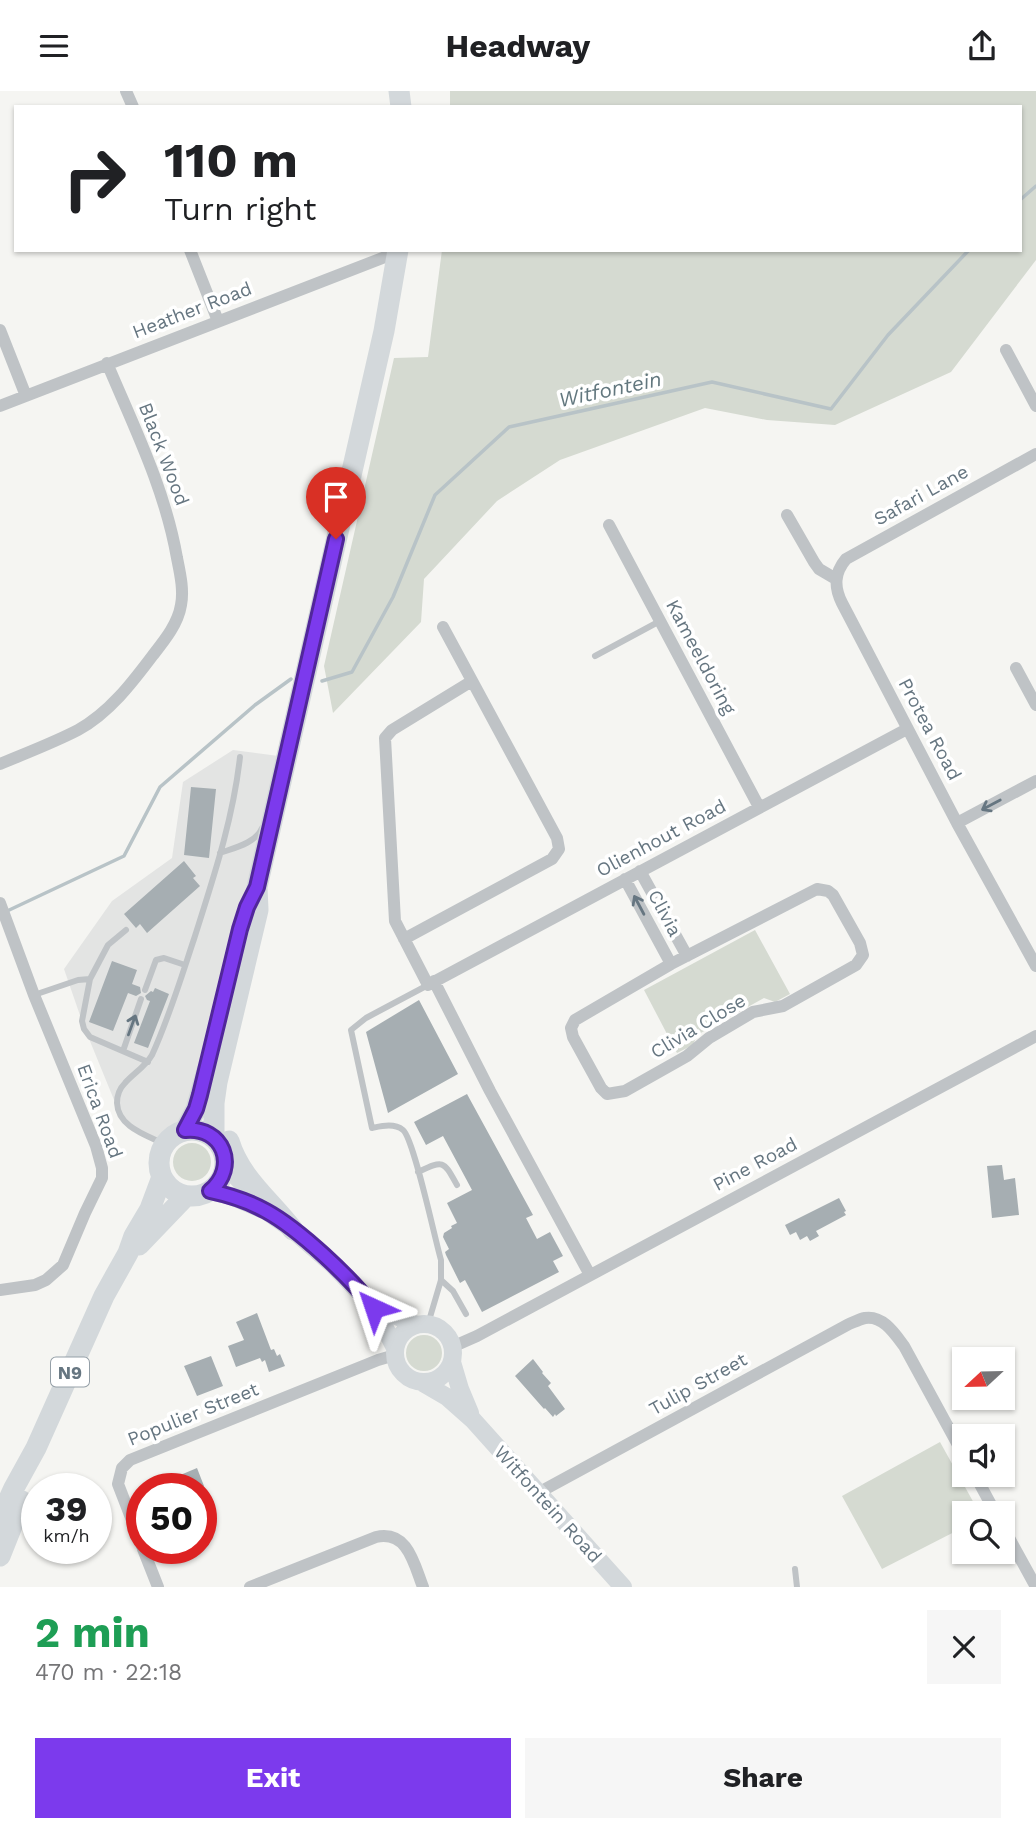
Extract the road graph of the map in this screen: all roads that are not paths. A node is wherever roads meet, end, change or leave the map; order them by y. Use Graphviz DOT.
graph roads {
  1 [pos="191,252"];
  2 [pos="395,252"];
  3 [pos="398,252"];
  4 [pos="218,321"];
  5 [pos="0,330"];
  6 [pos="1006,351"];
  7 [pos="107,363"];
  8 [pos="26,396"];
  9 [pos="0,406"];
  10 [pos="1036,406"];
  11 [pos="1036,454"];
  12 [pos="787,515"];
  13 [pos="609,525"];
  14 [pos="836,579"];
  15 [pos="660,621"];
  16 [pos="443,628"];
  17 [pos="595,656"];
  18 [pos="1016,668"];
  19 [pos="472,681"];
  20 [pos="1036,705"];
  21 [pos="907,729"];
  22 [pos="240,757"];
  23 [pos="0,764"];
  24 [pos="284,769"];
  25 [pos="1036,781"];
  26 [pos="759,807"];
  27 [pos="957,823"];
  28 [pos="220,853"];
  29 [pos="640,871"];
  30 [pos="625,879"];
  31 [pos="257,887"];
  32 [pos="0,903"];
  33 [pos="126,930"];
  34 [pos="404,939"];
  35 [pos="687,956"];
  36 [pos="671,964"];
  37 [pos="185,965"];
  38 [pos="1036,966"];
  39 [pos="90,979"];
  40 [pos="431,983"];
  41 [pos="145,990"];
  42 [pos="34,995"];
  43 [pos="141,999"];
  44 [pos="1036,1036"];
  45 [pos="224,1049"];
  46 [pos="123,1051"];
  47 [pos="148,1062"];
  48 [pos="185,1130"];
  49 [pos="214,1138"];
  50 [pos="164,1144"];
  51 [pos="225,1165"];
  52 [pos="418,1172"];
  53 [pos="162,1177"];
  54 [pos="457,1185"];
  55 [pos="210,1191"];
  56 [pos="186,1196"];
  57 [pos="266,1211"];
  58 [pos="293,1230"];
  59 [pos="128,1252"];
  60 [pos="590,1275"];
  61 [pos="441,1280"];
  62 [pos="0,1290"];
  63 [pos="371,1304"];
  64 [pos="466,1314"];
  65 [pos="422,1324"];
  66 [pos="395,1352"];
  67 [pos="452,1355"];
  68 [pos="424,1383"];
  69 [pos="473,1420"];
  70 [pos="952,1434"];
  71 [pos="36,1448"];
  72 [pos="538,1493"];
  73 [pos="126,1506"];
  74 [pos="0,1518"];
  75 [pos="1015,1550"];
  76 [pos="0,1556"];
  77 [pos="149,1564"];
  78 [pos="796,1569"];
  79 [pos="158,1587"];
  80 [pos="250,1587"];
  81 [pos="423,1587"];
  82 [pos="623,1587"];
  83 [pos="797,1587"];
  84 [pos="1035,1587"];
  1 -- 4 [label="street"];
  2 -- 4 [label="street, Heather Road"];
  3 -- 24 [label="highway"];
  4 -- 7 [label="street, Heather Road"];
  5 -- 8 [label="street"];
  6 -- 10 [label="street"];
  7 -- 8 [label="street, Heather Road"];
  7 -- 23 [label="street, Black Wood"];
  8 -- 9 [label="street, Heather Road"];
  11 -- 14 [label="street, Safari Lane"];
  12 -- 14 [label="street"];
  13 -- 15 [label="street, Kameeldoring"];
  14 -- 21 [label="street, Protea Road"];
  15 -- 17 [label="lane"];
  15 -- 26 [label="street, Kameeldoring"];
  16 -- 19 [label="street"];
  18 -- 20 [label="street"];
  19 -- 34 [label="street"];
  19 -- 34 [label="street"];
  21 -- 26 [label="street, Olienhout Road"];
  21 -- 27 [label="street, Protea Road"];
  22 -- 28 [label="lane"];
  24 -- 28 [label="lane"];
  24 -- 31 [label="highway"];
  25 -- 27 [label="street, one-way"];
  26 -- 29 [label="street, Olienhout Road"];
  27 -- 38 [label="street, Protea Road"];
  28 -- 37 [label="lane"];
  29 -- 30 [label="street, Olienhout Road"];
  29 -- 35 [label="street, Clivia"];
  36 -- 30 [label="street, Clivia, one-way"];
  30 -- 40 [label="street, Olienhout Road"];
  31 -- 45 [label="highway"];
  31 -- 48 [label="highway"];
  32 -- 42 [label="street, Erica Road"];
  33 -- 39 [label="lane"];
  34 -- 40 [label="street"];
  35 -- 36 [label="street, Clivia Close"];
  35 -- 36 [label="street, Clivia Close"];
  37 -- 41 [label="lane"];
  37 -- 47 [label="lane"];
  39 -- 42 [label="lane"];
  39 -- 46 [label="lane"];
  40 -- 52 [label="lane"];
  40 -- 60 [label="street"];
  42 -- 62 [label="street, Erica Road"];
  46 -- 43 [label="lane, one-way"];
  44 -- 60 [label="street, Pine Road"];
  45 -- 49 [label="highway"];
  45 -- 58 [label="highway"];
  46 -- 47 [label="lane"];
  47 -- 50 [label="lane"];
  48 -- 49 [label="highway"];
  48 -- 50 [label="highway"];
  49 -- 51 [label="highway"];
  50 -- 53 [label="highway, N9"];
  51 -- 55 [label="highway"];
  51 -- 57 [label="main road"];
  52 -- 54 [label="lane"];
  52 -- 61 [label="lane"];
  53 -- 56 [label="highway"];
  53 -- 59 [label="highway, N9"];
  55 -- 56 [label="highway"];
  55 -- 57 [label="main road"];
  56 -- 59 [label="highway, N9"];
  57 -- 58 [label="main road"];
  58 -- 63 [label="main road"];
  59 -- 71 [label="highway, N9"];
  60 -- 67 [label="street, Pine Road"];
  61 -- 64 [label="lane"];
  61 -- 65 [label="lane"];
  63 -- 65 [label="main road"];
  63 -- 66 [label="main road"];
  65 -- 66 [label="main road"];
  65 -- 67 [label="main road"];
  66 -- 68 [label="main road"];
  66 -- 73 [label="street, Populier Street"];
  67 -- 68 [label="main road"];
  67 -- 69 [label="main road, Witfontein Road"];
  68 -- 69 [label="main road, Witfontein Road"];
  69 -- 72 [label="main road, Witfontein Road"];
  70 -- 72 [label="street, Tulip Street"];
  71 -- 74 [label="highway, N9"];
  71 -- 76 [label="highway, N9"];
  72 -- 82 [label="main road, Witfontein Road"];
  75 -- 84 [label="street"];
  77 -- 79 [label="street, Populier Street"];
  78 -- 83 [label="lane"];
  80 -- 81 [label="street"];
}
